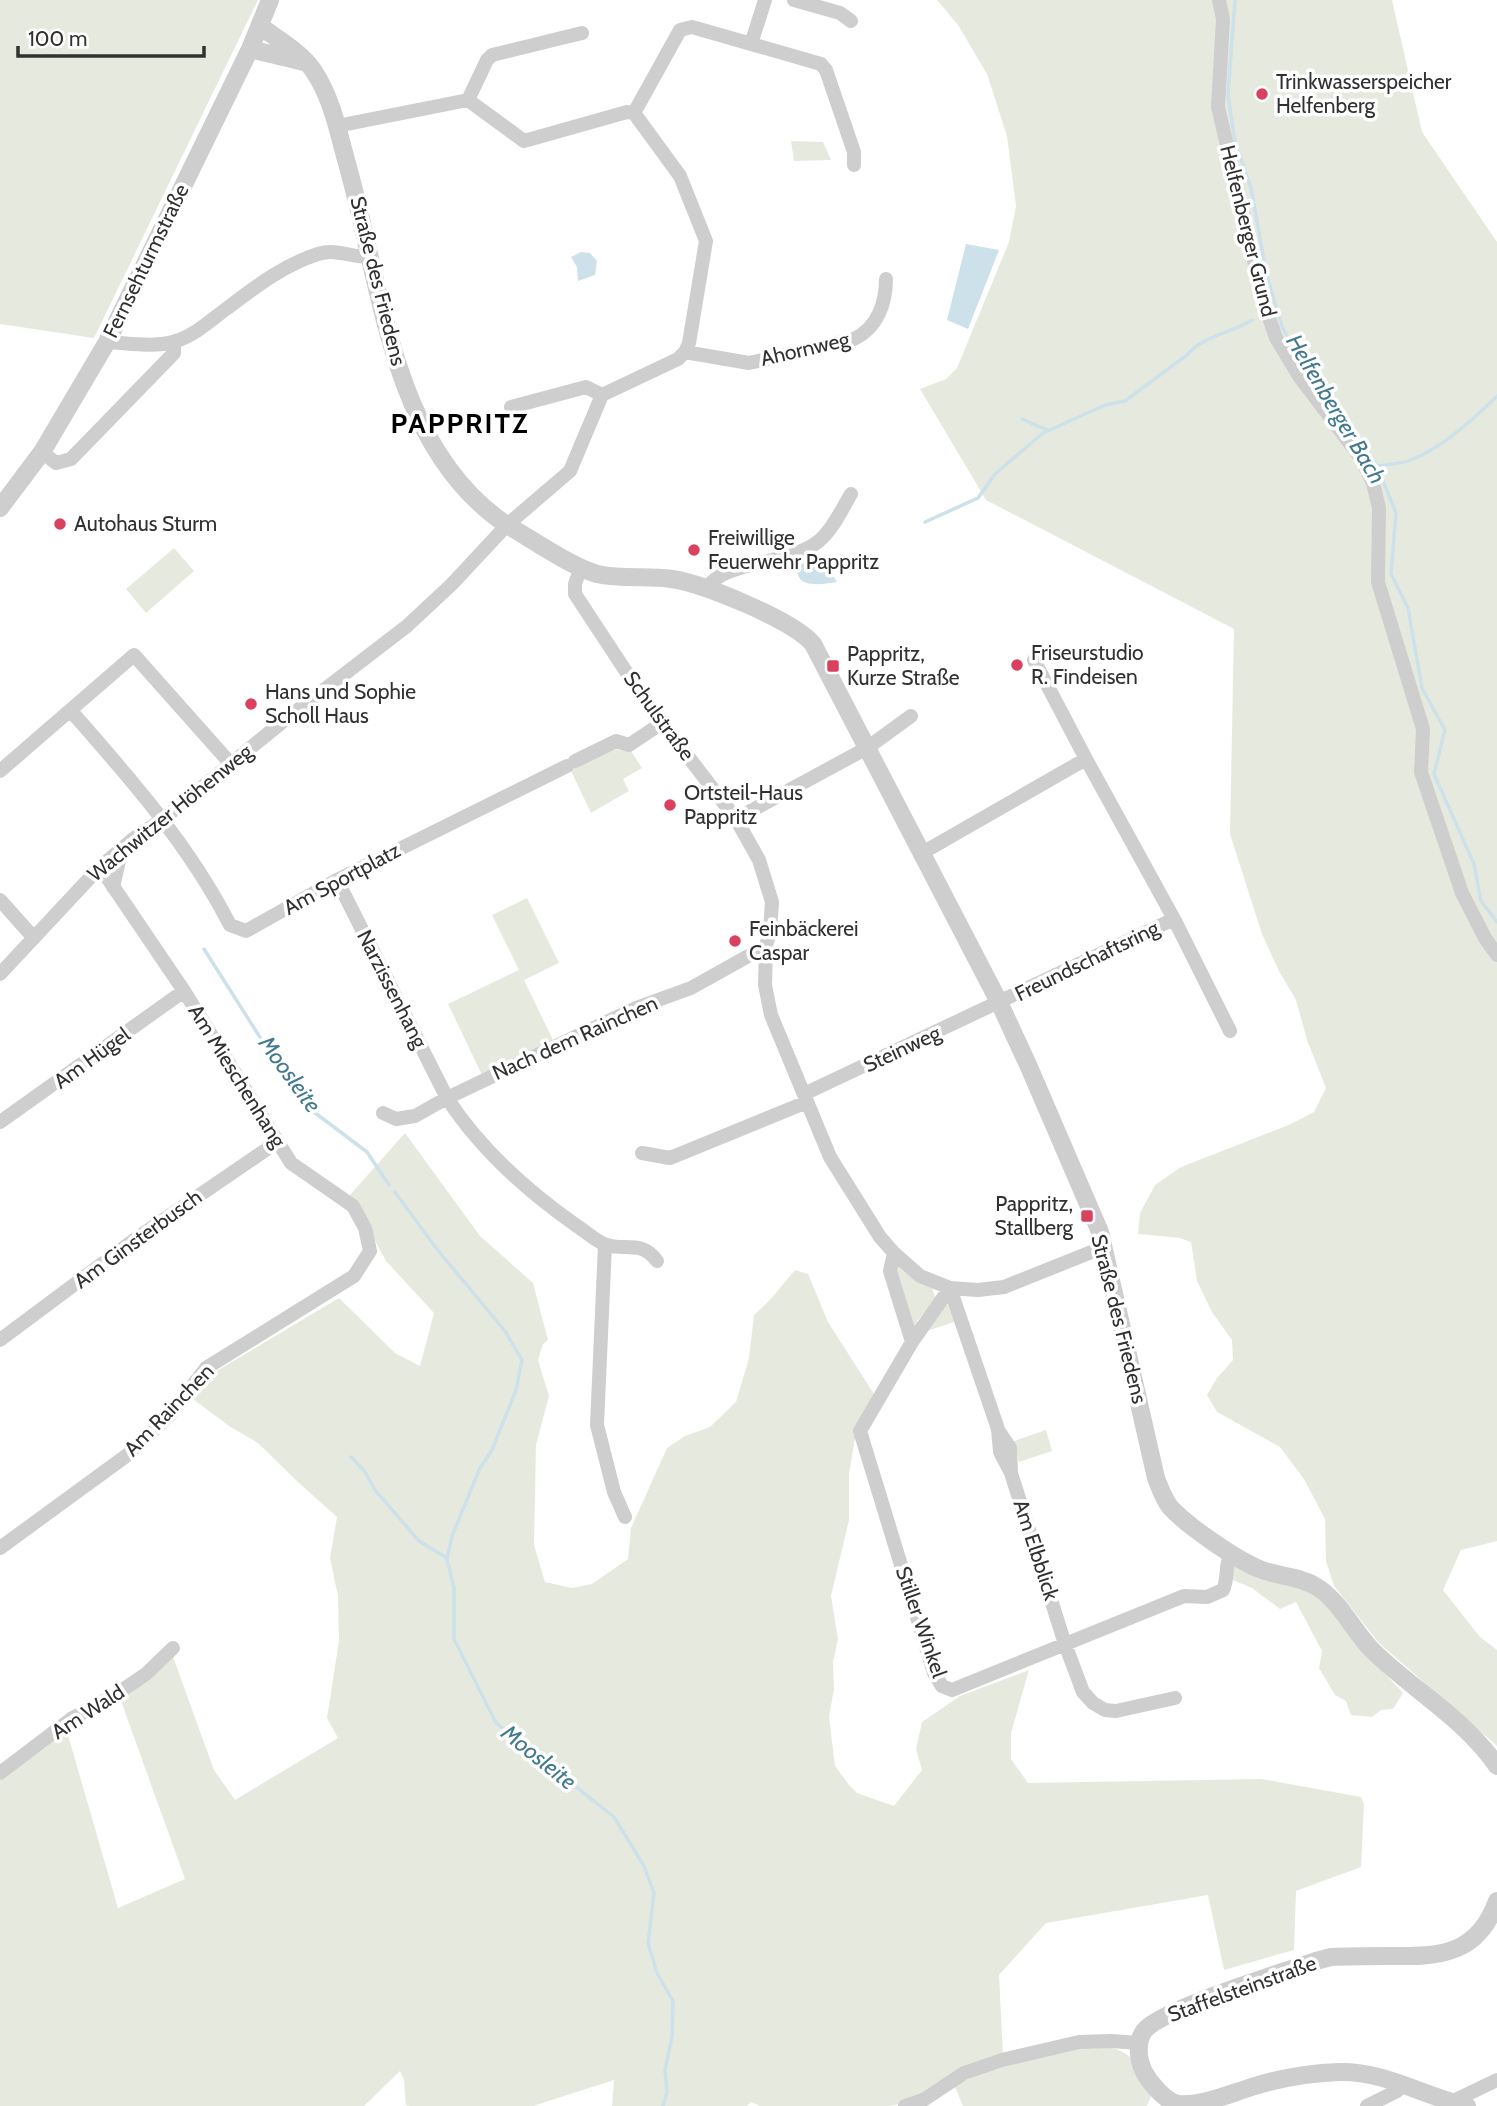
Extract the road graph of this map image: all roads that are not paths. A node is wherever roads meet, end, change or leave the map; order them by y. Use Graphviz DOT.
graph roads {
  1 [pos="270,0"];
  2 [pos="765,0"];
  3 [pos="794,0"];
  4 [pos="1219,0"];
  5 [pos="851,21"];
  6 [pos="260,26"];
  7 [pos="582,33"];
  8 [pos="751,44"];
  9 [pos="250,49"];
  10 [pos="307,63"];
  11 [pos="468,100"];
  12 [pos="634,113"];
  13 [pos="337,126"];
  14 [pos="854,164"];
  15 [pos="371,257"];
  16 [pos="886,279"];
  17 [pos="107,342"];
  18 [pos="174,342"];
  19 [pos="685,352"];
  20 [pos="602,395"];
  21 [pos="511,407"];
  22 [pos="42,453"];
  23 [pos="851,494"];
  24 [pos="0,508"];
  25 [pos="507,525"];
  26 [pos="581,567"];
  27 [pos="706,589"];
  28 [pos="1034,660"];
  29 [pos="71,711"];
  30 [pos="911,716"];
  31 [pos="662,723"];
  32 [pos="867,748"];
  33 [pos="1086,759"];
  34 [pos="230,764"];
  35 [pos="0,771"];
  36 [pos="163,819"];
  37 [pos="736,819"];
  38 [pos="122,848"];
  39 [pos="922,853"];
  40 [pos="100,867"];
  41 [pos="337,880"];
  42 [pos="113,887"];
  43 [pos="0,900"];
  44 [pos="1174,919"];
  45 [pos="34,938"];
  46 [pos="766,946"];
  47 [pos="1497,955"];
  48 [pos="0,974"];
  49 [pos="184,991"];
  50 [pos="999,1002"];
  51 [pos="1230,1031"];
  52 [pos="447,1098"];
  53 [pos="805,1098"];
  54 [pos="383,1113"];
  55 [pos="0,1122"];
  56 [pos="275,1138"];
  57 [pos="642,1153"];
  58 [pos="605,1245"];
  59 [pos="1104,1247"];
  60 [pos="370,1251"];
  61 [pos="894,1253"];
  62 [pos="657,1261"];
  63 [pos="950,1288"];
  64 [pos="0,1340"];
  65 [pos="912,1342"];
  66 [pos="625,1517"];
  67 [pos="0,1548"];
  68 [pos="1231,1553"];
  69 [pos="1060,1626"];
  70 [pos="1085,1635"];
  71 [pos="1065,1644"];
  72 [pos="173,1648"];
  73 [pos="1175,1698"];
  74 [pos="1497,1766"];
  75 [pos="0,1773"];
  76 [pos="1497,1901"];
  77 [pos="1139,2043"];
  78 [pos="1497,2080"];
  79 [pos="1402,2084"];
  80 [pos="1459,2104"];
  81 [pos="905,2106"];
  82 [pos="1367,2106"];
  1 -- 6 [label="street, Fernsehturmstraße"];
  2 -- 8 [label="street"];
  3 -- 5 [label="street"];
  4 -- 47 [label="street, Helfenberger Grund"];
  6 -- 9 [label="street, Fernsehturmstraße"];
  6 -- 10 [label="street, Straße des Friedens"];
  7 -- 11 [label="street"];
  8 -- 12 [label="street"];
  8 -- 14 [label="street"];
  9 -- 10 [label="street"];
  9 -- 17 [label="street, Fernsehturmstraße"];
  10 -- 13 [label="street, Straße des Friedens"];
  11 -- 12 [label="street"];
  11 -- 13 [label="street"];
  12 -- 19 [label="street"];
  13 -- 15 [label="street, Straße des Friedens"];
  15 -- 18 [label="street"];
  15 -- 25 [label="street, Straße des Friedens"];
  16 -- 19 [label="street, Ahornweg"];
  17 -- 18 [label="street"];
  17 -- 22 [label="street, Fernsehturmstraße"];
  18 -- 22 [label="street"];
  19 -- 20 [label="street"];
  20 -- 21 [label="street"];
  20 -- 25 [label="street, Wachwitzer Höhenweg"];
  22 -- 24 [label="street, Fernsehturmstraße"];
  23 -- 27 [label="street"];
  25 -- 26 [label="street, Straße des Friedens"];
  25 -- 34 [label="street, Wachwitzer Höhenweg"];
  26 -- 27 [label="street, Straße des Friedens"];
  26 -- 31 [label="street, Schulstraße"];
  27 -- 32 [label="street, Straße des Friedens"];
  28 -- 33 [label="street, Freundschaftsring"];
  29 -- 34 [label="street"];
  29 -- 35 [label="street"];
  29 -- 36 [label="street, Am Sportplatz"];
  30 -- 32 [label="street"];
  31 -- 37 [label="street, Schulstraße"];
  31 -- 41 [label="street, Am Sportplatz"];
  32 -- 37 [label="street"];
  32 -- 39 [label="street, Straße des Friedens"];
  33 -- 39 [label="street"];
  33 -- 44 [label="street, Freundschaftsring"];
  34 -- 36 [label="street, Wachwitzer Höhenweg"];
  36 -- 38 [label="street, Wachwitzer Höhenweg"];
  36 -- 41 [label="street, Am Sportplatz"];
  37 -- 46 [label="street, Schulstraße"];
  38 -- 40 [label="street, Wachwitzer Höhenweg"];
  38 -- 42 [label="street"];
  39 -- 50 [label="street, Straße des Friedens"];
  40 -- 42 [label="street, Am Mieschenhang"];
  40 -- 45 [label="street, Wachwitzer Höhenweg"];
  41 -- 52 [label="street, Narzissenhang"];
  42 -- 49 [label="street, Am Mieschenhang"];
  43 -- 45 [label="street"];
  44 -- 50 [label="street, Freundschaftsring"];
  44 -- 51 [label="street, Freundschaftsring"];
  45 -- 48 [label="street, Wachwitzer Höhenweg"];
  46 -- 52 [label="street, Nach dem Rainchen"];
  46 -- 53 [label="street, Schulstraße"];
  49 -- 55 [label="street, Am Hügel"];
  49 -- 56 [label="street, Am Mieschenhang"];
  50 -- 53 [label="street, Steinweg"];
  50 -- 59 [label="street, Straße des Friedens"];
  52 -- 54 [label="street, Nach dem Rainchen"];
  52 -- 58 [label="street, Narzissenhang"];
  53 -- 57 [label="street"];
  53 -- 61 [label="street, Schulstraße"];
  56 -- 60 [label="street, Am Mieschenhang"];
  56 -- 64 [label="street, Am Ginsterbusch"];
  58 -- 62 [label="street"];
  58 -- 66 [label="street"];
  59 -- 63 [label="street, Schulstraße"];
  59 -- 68 [label="street, Straße des Friedens"];
  60 -- 67 [label="street, Am Rainchen"];
  61 -- 63 [label="street, Schulstraße"];
  61 -- 65 [label="street"];
  63 -- 65 [label="street"];
  63 -- 69 [label="street, Am Elbblick"];
  65 -- 71 [label="street, Stiller Winkel"];
  68 -- 70 [label="street"];
  68 -- 74 [label="street, Straße des Friedens"];
  69 -- 70 [label="street, Am Elbblick"];
  69 -- 71 [label="street, Am Elbblick"];
  70 -- 71 [label="street"];
  71 -- 73 [label="street, Am Elbblick"];
  72 -- 75 [label="street, Am Wald"];
  76 -- 77 [label="street, Staffelsteinstraße"];
  77 -- 79 [label="street"];
  77 -- 81 [label="street"];
  78 -- 80 [label="street"];
  79 -- 80 [label="street"];
  79 -- 82 [label="street"];
}
